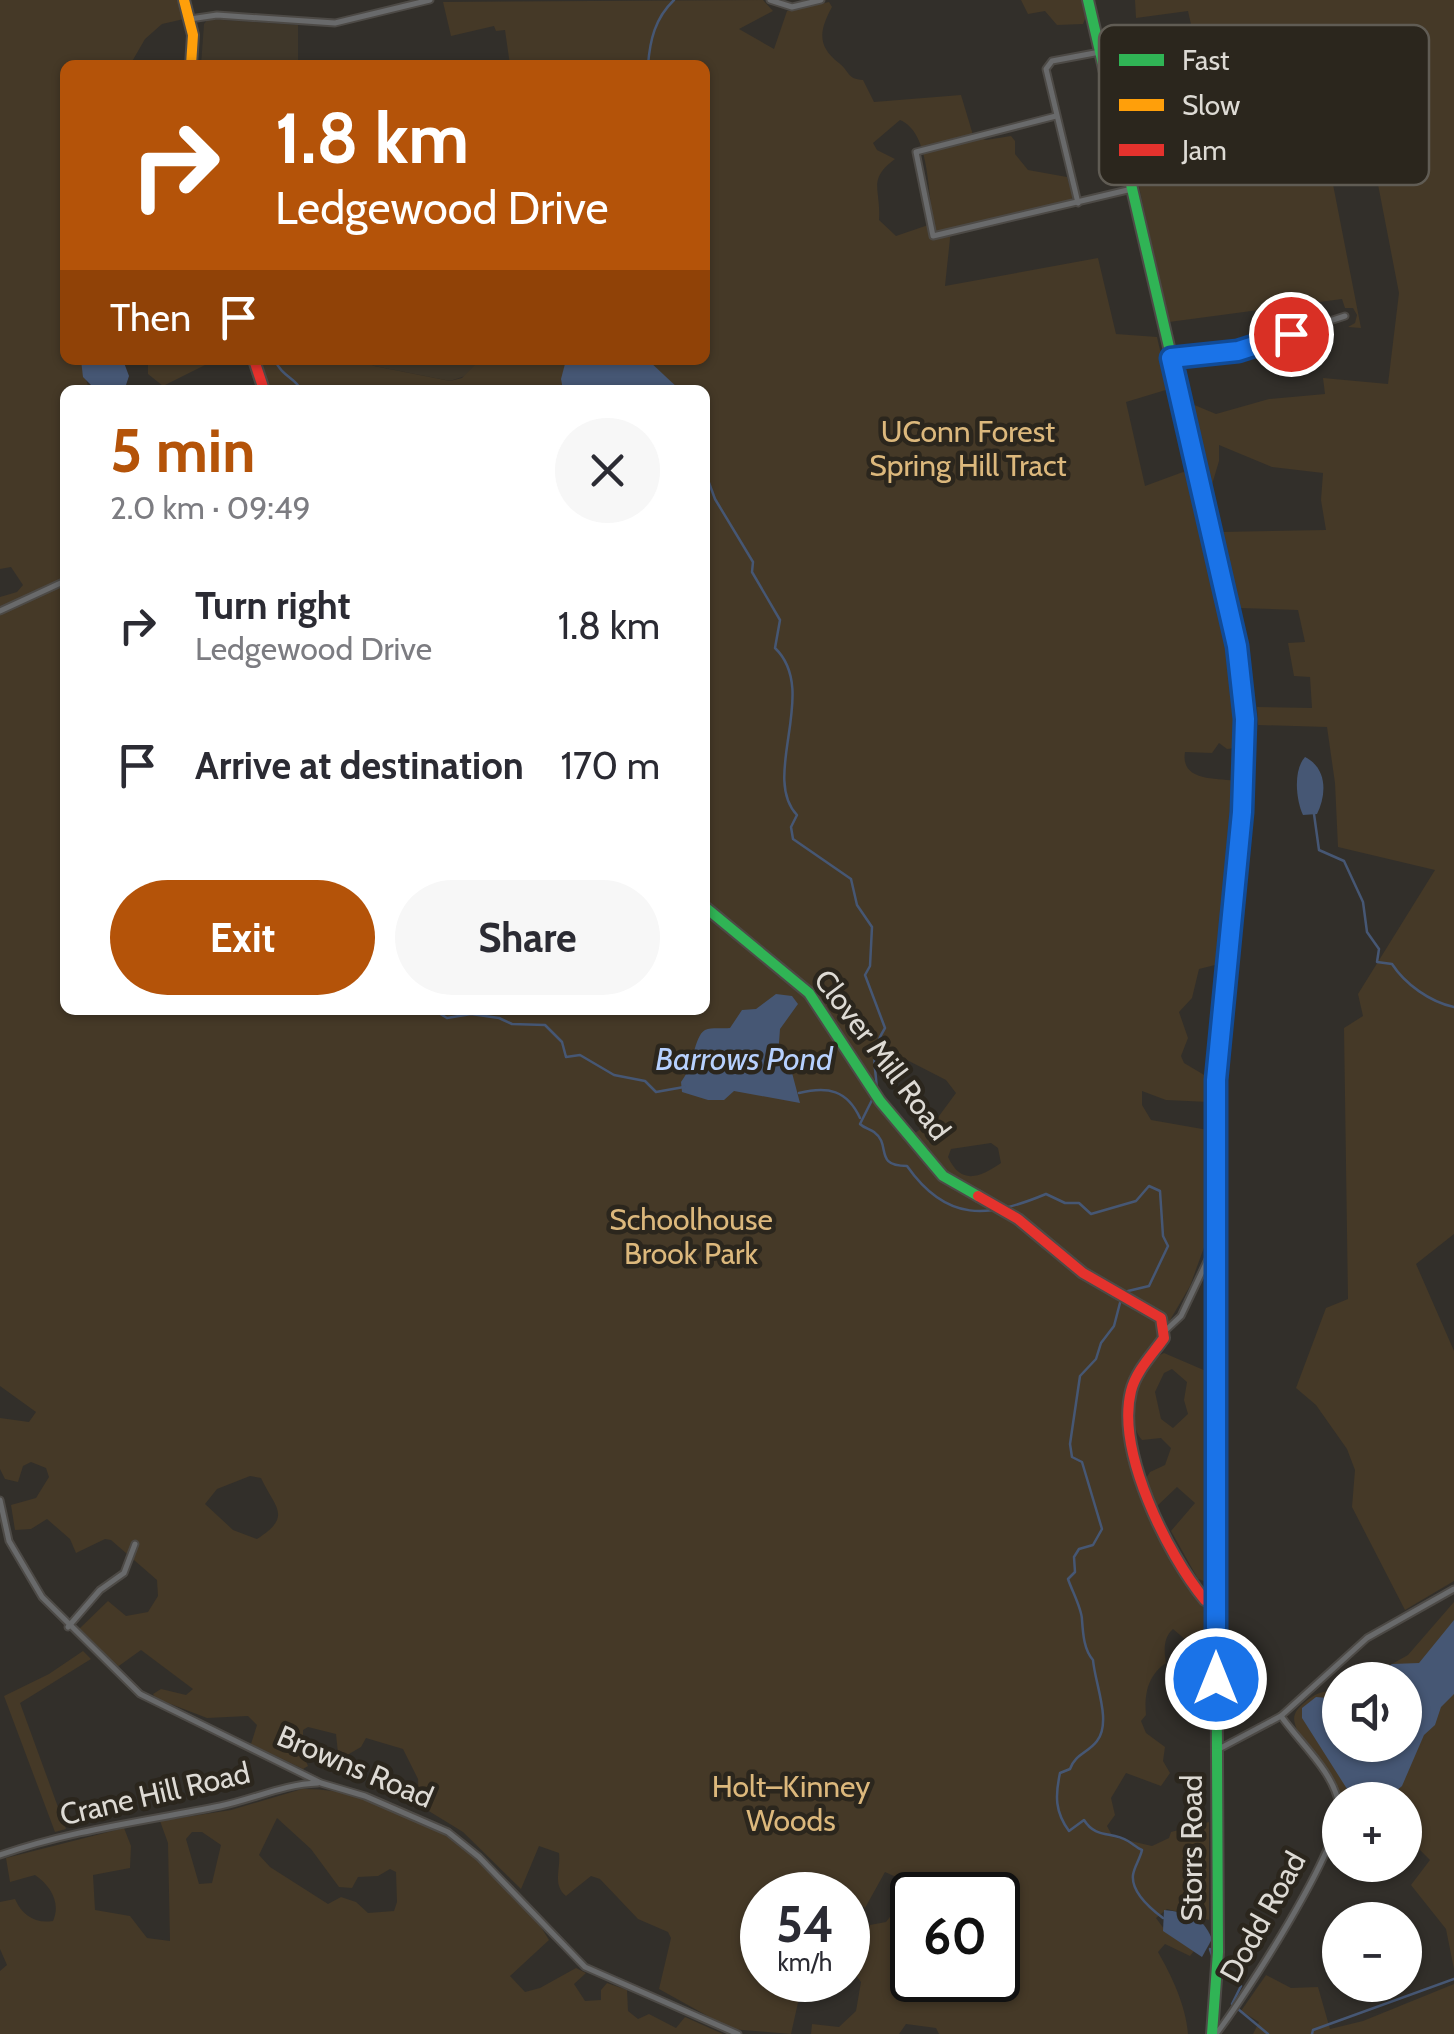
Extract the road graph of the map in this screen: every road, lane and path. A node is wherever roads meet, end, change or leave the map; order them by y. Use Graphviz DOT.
graph roads {
  1 [pos="184,0"];
  2 [pos="430,0"];
  3 [pos="770,0"];
  4 [pos="821,0"];
  5 [pos="1088,0"];
  6 [pos="190,18"];
  7 [pos="1099,48"];
  8 [pos="1099,52"];
  9 [pos="191,60"];
  10 [pos="1056,116"];
  11 [pos="1131,185"];
  12 [pos="1132,189"];
  13 [pos="1078,203"];
  14 [pos="1345,316"];
  15 [pos="1171,358"];
  16 [pos="60,583"];
  17 [pos="0,611"];
  18 [pos="710,911"];
  19 [pos="1214,1248"];
  20 [pos="1165,1332"];
  21 [pos="0,1500"];
  22 [pos="135,1544"];
  23 [pos="1454,1589"];
  24 [pos="1216,1602"];
  25 [pos="68,1627"];
  26 [pos="1281,1716"];
  27 [pos="1217,1750"];
  28 [pos="321,1784"];
  29 [pos="0,1855"];
  30 [pos="738,2034"];
  31 [pos="1214,2034"];
  1 -- 6 [label="main road"];
  2 -- 6 [label="street"];
  3 -- 4 [label="street"];
  5 -- 7 [label="main road, Storrs Road"];
  6 -- 9 [label="main road"];
  8 -- 10 [label="street"];
  10 -- 13 [label="street"];
  10 -- 13 [label="street"];
  11 -- 12 [label="main road, Storrs Road"];
  12 -- 13 [label="street"];
  12 -- 15 [label="main road, Storrs Road"];
  14 -- 15 [label="street"];
  15 -- 19 [label="main road, Storrs Road"];
  16 -- 17 [label="street"];
  18 -- 20 [label="main road, Clover Mill Road"];
  19 -- 20 [label="street"];
  19 -- 24 [label="main road, Storrs Road"];
  20 -- 24 [label="main road"];
  21 -- 25 [label="street, Browns Road"];
  22 -- 25 [label="street"];
  23 -- 26 [label="street"];
  24 -- 27 [label="main road, Storrs Road"];
  25 -- 28 [label="street, Browns Road"];
  26 -- 27 [label="street"];
  26 -- 31 [label="street, Dodd Road"];
  27 -- 31 [label="main road, Storrs Road"];
  28 -- 29 [label="street, Crane Hill Road"];
  28 -- 30 [label="street, Browns Road"];
}
